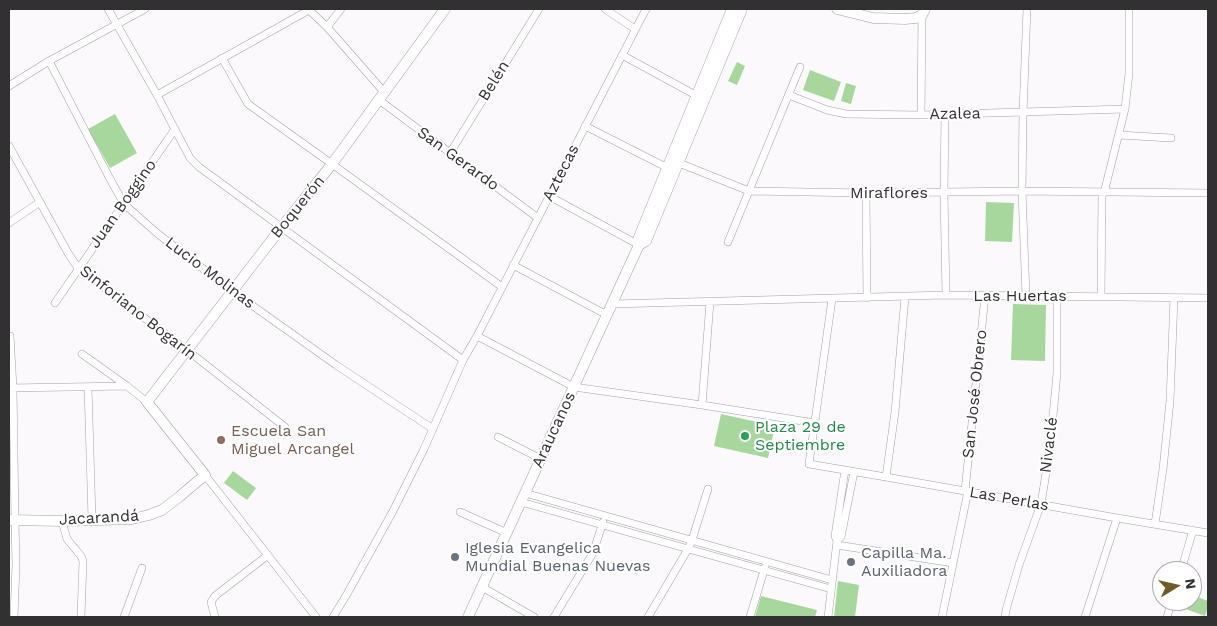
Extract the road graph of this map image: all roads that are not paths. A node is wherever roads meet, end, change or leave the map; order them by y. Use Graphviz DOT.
graph roads {
  1 [pos="108,9"];
  2 [pos="145,9"];
  3 [pos="308,9"];
  4 [pos="341,9"];
  5 [pos="445,9"];
  6 [pos="539,9"];
  7 [pos="605,9"];
  8 [pos="646,9"];
  9 [pos="732,9"];
  10 [pos="742,9"];
  11 [pos="837,9"];
  12 [pos="1027,9"];
  13 [pos="1130,9"];
  14 [pos="924,12"];
  15 [pos="116,24"];
  16 [pos="327,27"];
  17 [pos="635,29"];
  18 [pos="622,55"];
  19 [pos="222,58"];
  20 [pos="49,61"];
  21 [pos="800,67"];
  22 [pos="9,86"];
  23 [pos="157,95"];
  24 [pos="789,95"];
  25 [pos="382,96"];
  26 [pos="701,98"];
  27 [pos="1124,109"];
  28 [pos="1022,112"];
  29 [pos="922,114"];
  30 [pos="945,114"];
  31 [pos="586,126"];
  32 [pos="175,130"];
  33 [pos="1119,135"];
  34 [pos="1171,138"];
  35 [pos="9,146"];
  36 [pos="450,153"];
  37 [pos="678,163"];
  38 [pos="332,164"];
  39 [pos="668,168"];
  40 [pos="749,191"];
  41 [pos="1022,191"];
  42 [pos="866,193"];
  43 [pos="944,193"];
  44 [pos="1103,193"];
  45 [pos="1208,193"];
  46 [pos="550,196"];
  47 [pos="40,202"];
  48 [pos="124,204"];
  49 [pos="538,218"];
  50 [pos="9,223"];
  51 [pos="281,228"];
  52 [pos="728,242"];
  53 [pos="640,244"];
  54 [pos="514,265"];
  55 [pos="78,268"];
  56 [pos="502,287"];
  57 [pos="232,291"];
  58 [pos="946,295"];
  59 [pos="984,296"];
  60 [pos="1026,296"];
  61 [pos="1057,296"];
  62 [pos="1101,296"];
  63 [pos="905,297"];
  64 [pos="866,298"];
  65 [pos="1174,298"];
  66 [pos="1208,298"];
  67 [pos="832,299"];
  68 [pos="710,302"];
  69 [pos="55,303"];
  70 [pos="612,304"];
  71 [pos="607,316"];
  72 [pos="10,336"];
  73 [pos="477,336"];
  74 [pos="187,350"];
  75 [pos="82,354"];
  76 [pos="464,360"];
  77 [pos="127,386"];
  78 [pos="88,387"];
  79 [pos="574,387"];
  80 [pos="11,388"];
  81 [pos="147,402"];
  82 [pos="702,405"];
  83 [pos="815,423"];
  84 [pos="285,427"];
  85 [pos="433,429"];
  86 [pos="498,437"];
  87 [pos="541,459"];
  88 [pos="845,470"];
  89 [pos="854,472"];
  90 [pos="205,475"];
  91 [pos="886,476"];
  92 [pos="708,489"];
  93 [pos="966,491"];
  94 [pos="523,498"];
  95 [pos="1041,504"];
  96 [pos="460,512"];
  97 [pos="605,516"];
  98 [pos="1117,518"];
  99 [pos="92,519"];
  100 [pos="12,520"];
  101 [pos="62,521"];
  102 [pos="1154,524"];
  103 [pos="602,525"];
  104 [pos="1193,530"];
  105 [pos="507,533"];
  106 [pos="1208,533"];
  107 [pos="692,540"];
  108 [pos="837,543"];
  109 [pos="688,549"];
  110 [pos="268,556"];
  111 [pos="1184,561"];
  112 [pos="766,562"];
  113 [pos="953,563"];
  114 [pos="142,568"];
  115 [pos="764,571"];
  116 [pos="832,580"];
  117 [pos="482,587"];
  118 [pos="831,590"];
  119 [pos="12,606"];
  120 [pos="14,617"];
  121 [pos="81,617"];
  122 [pos="124,617"];
  123 [pos="215,617"];
  124 [pos="316,617"];
  125 [pos="333,617"];
  126 [pos="468,617"];
  127 [pos="534,617"];
  128 [pos="554,617"];
  129 [pos="648,617"];
  130 [pos="750,617"];
  131 [pos="828,617"];
  132 [pos="942,617"];
  133 [pos="1005,617"];
  134 [pos="1085,617"];
  1 -- 15 [label="street"];
  2 -- 15 [label="street"];
  3 -- 16 [label="street, San Gerardo"];
  3 -- 19 [label="street"];
  4 -- 16 [label="street"];
  5 -- 25 [label="street, Boquerón"];
  6 -- 36 [label="street, Belén"];
  7 -- 17 [label="street"];
  8 -- 17 [label="street, Aztecas"];
  9 -- 26 [label="street, Araucanos"];
  10 -- 26 [label="street, Araucanos"];
  11 -- 14 [label="street"];
  12 -- 28 [label="street"];
  13 -- 27 [label="street"];
  14 -- 29 [label="street"];
  15 -- 20 [label="street"];
  15 -- 23 [label="street"];
  16 -- 25 [label="street, San Gerardo"];
  17 -- 18 [label="street, Aztecas"];
  18 -- 26 [label="street"];
  18 -- 31 [label="street, Aztecas"];
  19 -- 23 [label="street"];
  19 -- 38 [label="street"];
  20 -- 22 [label="street"];
  20 -- 48 [label="street, Lucio Molinas"];
  21 -- 24 [label="street"];
  23 -- 32 [label="street"];
  24 -- 29 [label="street, Azalea"];
  24 -- 40 [label="street"];
  25 -- 36 [label="street, San Gerardo"];
  25 -- 38 [label="street, Boquerón"];
  26 -- 37 [label="street, Araucanos"];
  26 -- 39 [label="street, Araucanos"];
  27 -- 28 [label="street, Azalea"];
  27 -- 33 [label="street"];
  28 -- 30 [label="street, Azalea"];
  28 -- 41 [label="street"];
  29 -- 30 [label="street, Azalea"];
  30 -- 43 [label="street"];
  31 -- 39 [label="street"];
  31 -- 46 [label="street, Aztecas"];
  32 -- 48 [label="street, Juan Boggino"];
  32 -- 51 [label="street"];
  33 -- 34 [label="street"];
  33 -- 44 [label="street"];
  35 -- 47 [label="street, Sinforiano Bogarín"];
  36 -- 49 [label="street, San Gerardo"];
  37 -- 39 [label="street"];
  37 -- 40 [label="street, Miraflores"];
  37 -- 53 [label="street, Araucanos"];
  38 -- 51 [label="street, Boquerón"];
  38 -- 56 [label="street"];
  39 -- 53 [label="street, Araucanos"];
  40 -- 42 [label="street, Miraflores"];
  40 -- 52 [label="street"];
  41 -- 43 [label="street, Miraflores"];
  41 -- 44 [label="street, Miraflores"];
  41 -- 60 [label="street"];
  42 -- 43 [label="street, Miraflores"];
  42 -- 64 [label="street"];
  43 -- 58 [label="street"];
  44 -- 45 [label="street, Miraflores"];
  44 -- 62 [label="street"];
  46 -- 49 [label="street, Aztecas"];
  46 -- 53 [label="street"];
  47 -- 50 [label="street"];
  47 -- 55 [label="street, Sinforiano Bogarín"];
  48 -- 55 [label="street, Juan Boggino"];
  48 -- 57 [label="street, Lucio Molinas"];
  49 -- 54 [label="street, Aztecas"];
  51 -- 57 [label="street, Boquerón"];
  51 -- 76 [label="street"];
  53 -- 70 [label="street, Araucanos"];
  54 -- 56 [label="street, Aztecas"];
  54 -- 71 [label="street"];
  55 -- 69 [label="street, Juan Boggino"];
  55 -- 74 [label="street, Sinforiano Bogarín"];
  56 -- 73 [label="street, Aztecas"];
  57 -- 74 [label="street, Boquerón"];
  57 -- 85 [label="street, Lucio Molinas"];
  58 -- 59 [label="street, Las Huertas"];
  58 -- 63 [label="street, Las Huertas"];
  59 -- 60 [label="street, Las Huertas"];
  59 -- 93 [label="street, San José Obrero"];
  60 -- 61 [label="street, Las Huertas"];
  61 -- 62 [label="street, Las Huertas"];
  61 -- 95 [label="street, Nivaclé"];
  62 -- 65 [label="street, Las Huertas"];
  63 -- 64 [label="street, Las Huertas"];
  63 -- 91 [label="street"];
  64 -- 67 [label="street, Las Huertas"];
  65 -- 66 [label="street, Las Huertas"];
  65 -- 102 [label="street"];
  67 -- 68 [label="street, Las Huertas"];
  67 -- 83 [label="street"];
  68 -- 70 [label="street, Las Huertas"];
  68 -- 82 [label="street"];
  70 -- 71 [label="street, Araucanos"];
  71 -- 79 [label="street, Araucanos"];
  72 -- 80 [label="street"];
  73 -- 76 [label="street, Aztecas"];
  73 -- 79 [label="street"];
  74 -- 81 [label="street, Boquerón"];
  74 -- 84 [label="street, Sinforiano Bogarín"];
  75 -- 77 [label="street"];
  76 -- 85 [label="street, Aztecas"];
  77 -- 78 [label="street"];
  77 -- 81 [label="street"];
  78 -- 80 [label="street"];
  78 -- 99 [label="street"];
  79 -- 82 [label="street"];
  79 -- 87 [label="street, Araucanos"];
  80 -- 100 [label="street"];
  81 -- 90 [label="street"];
  82 -- 83 [label="street"];
  83 -- 88 [label="street, Las Perlas"];
  85 -- 125 [label="street, Aztecas"];
  86 -- 87 [label="street"];
  87 -- 94 [label="street, Araucanos"];
  88 -- 89 [label="street, Las Perlas"];
  88 -- 108 [label="street"];
  89 -- 91 [label="street, Las Perlas"];
  89 -- 108 [label="street"];
  90 -- 99 [label="street, Jacarandá"];
  90 -- 110 [label="street"];
  91 -- 93 [label="street, Las Perlas"];
  92 -- 107 [label="street"];
  93 -- 95 [label="street, Las Perlas"];
  93 -- 113 [label="street, San José Obrero"];
  94 -- 97 [label="street"];
  94 -- 103 [label="street"];
  94 -- 105 [label="street, Araucanos"];
  95 -- 98 [label="street, Las Perlas"];
  95 -- 133 [label="street, Nivaclé"];
  96 -- 105 [label="street"];
  97 -- 103 [label="street"];
  97 -- 107 [label="street"];
  98 -- 102 [label="street, Las Perlas"];
  98 -- 134 [label="street"];
  99 -- 101 [label="street, Jacarandá"];
  100 -- 101 [label="street, Jacarandá"];
  100 -- 119 [label="street"];
  101 -- 121 [label="street"];
  102 -- 104 [label="street, Las Perlas"];
  103 -- 109 [label="street"];
  103 -- 128 [label="street"];
  104 -- 106 [label="street, Las Perlas"];
  104 -- 111 [label="street"];
  105 -- 117 [label="street, Araucanos"];
  107 -- 109 [label="street"];
  107 -- 112 [label="street"];
  108 -- 113 [label="street"];
  108 -- 116 [label="street"];
  109 -- 115 [label="street"];
  109 -- 129 [label="street"];
  110 -- 123 [label="street"];
  110 -- 124 [label="street"];
  112 -- 115 [label="street"];
  112 -- 116 [label="street"];
  113 -- 132 [label="street, San José Obrero"];
  114 -- 122 [label="street"];
  115 -- 118 [label="street"];
  115 -- 130 [label="street"];
  116 -- 118 [label="street"];
  117 -- 126 [label="street, Araucanos"];
  117 -- 127 [label="street"];
  118 -- 131 [label="street"];
  119 -- 120 [label="street"];
}
